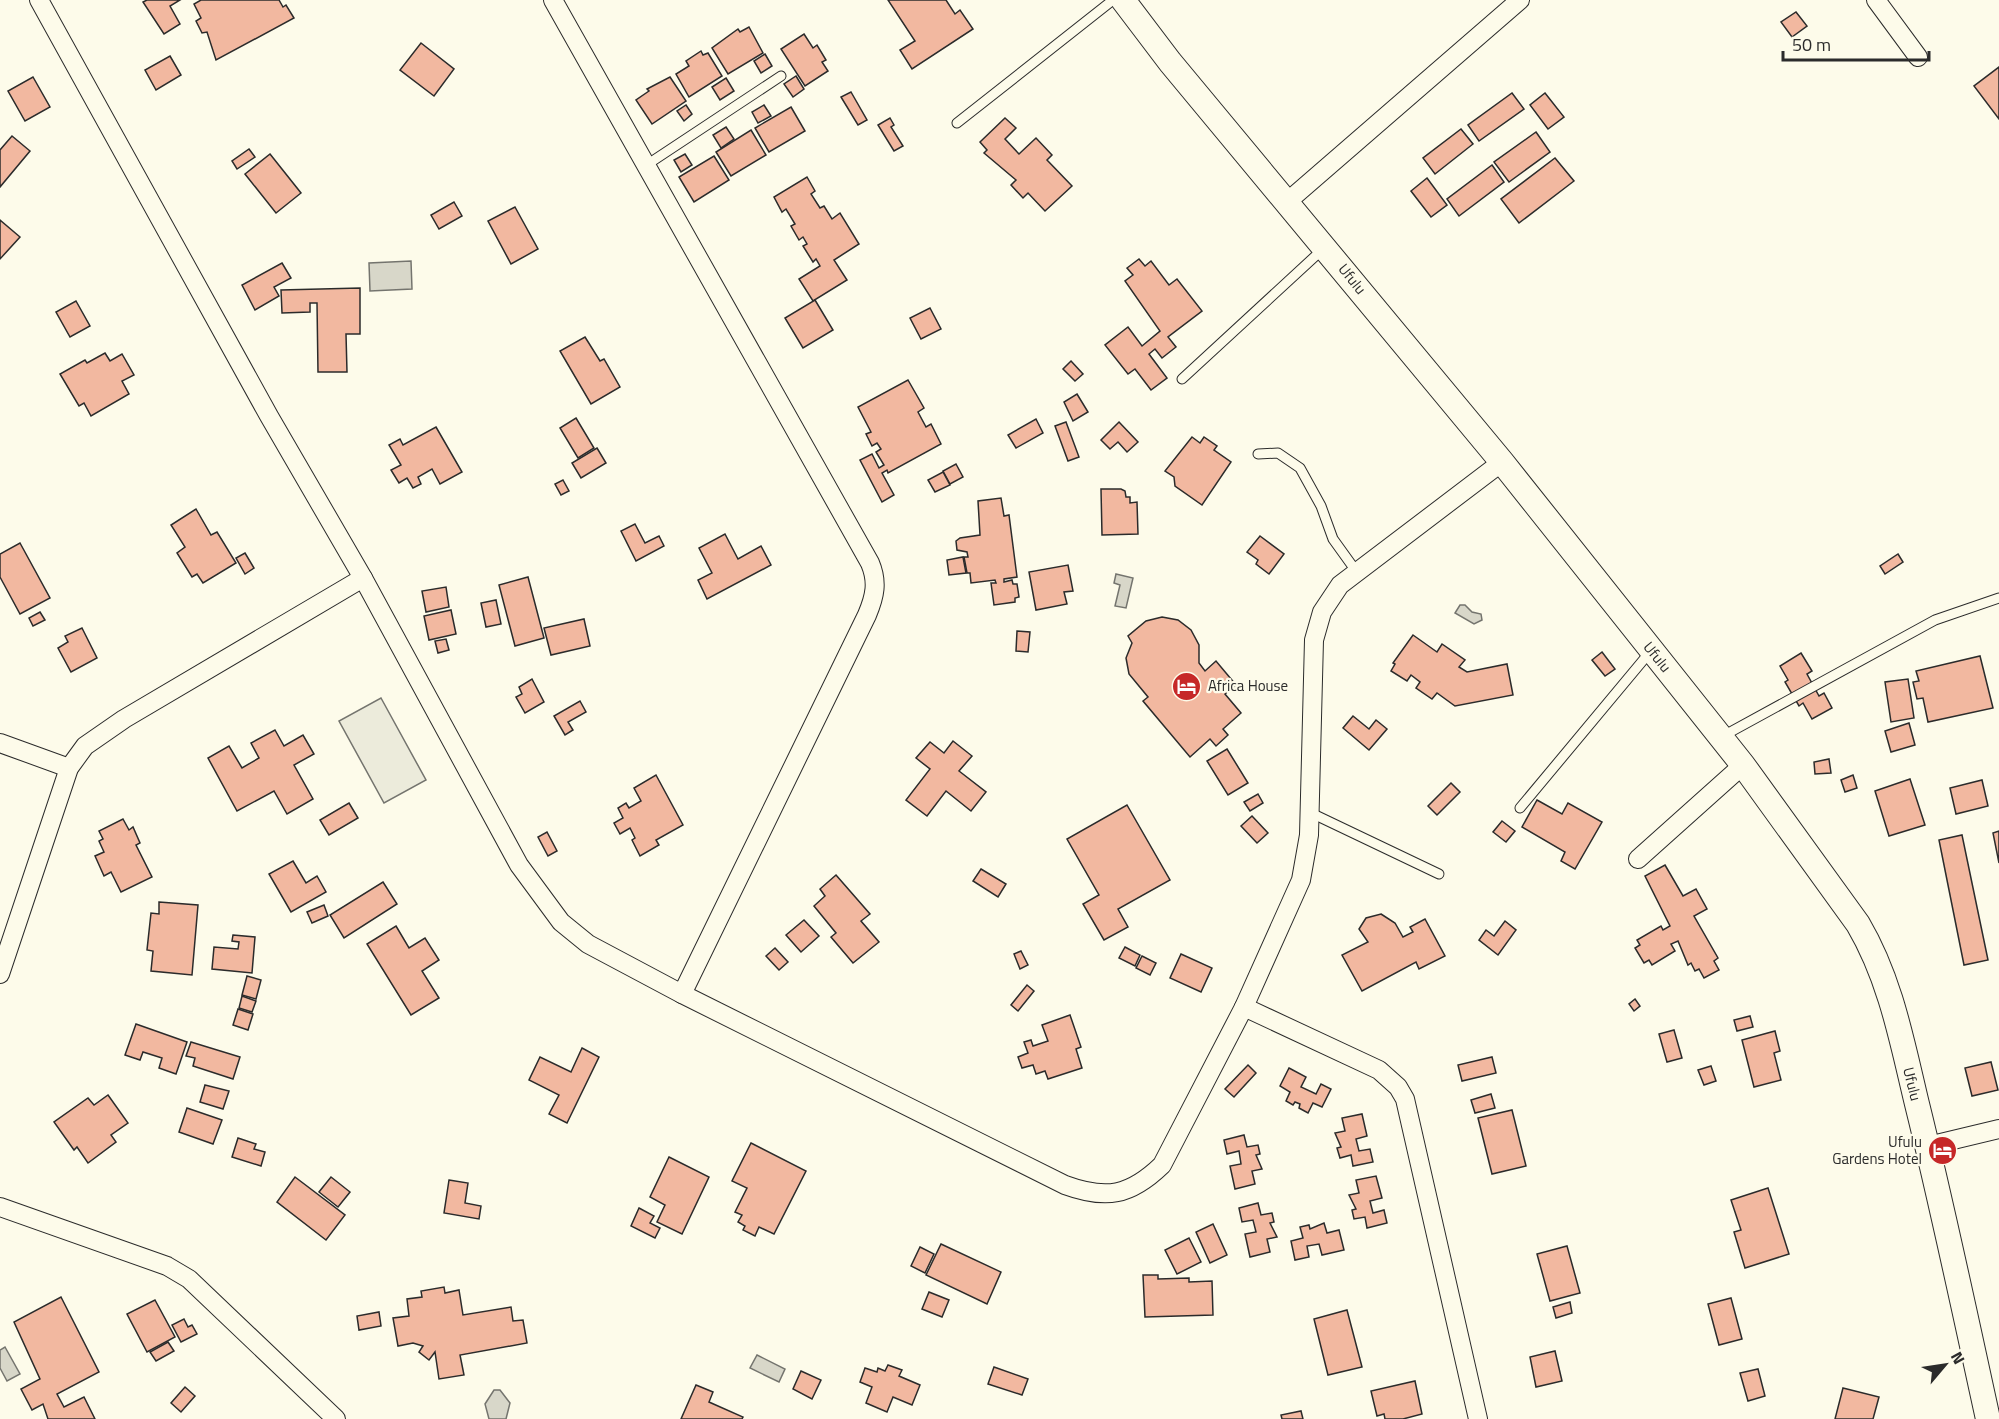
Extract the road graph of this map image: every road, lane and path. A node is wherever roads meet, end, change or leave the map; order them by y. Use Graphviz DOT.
graph roads {
  1 [pos="39,0"];
  2 [pos="553,0"];
  3 [pos="1113,0"];
  4 [pos="1123,0"];
  5 [pos="1520,0"];
  6 [pos="1876,0"];
  7 [pos="1918,57"];
  8 [pos="781,76"];
  9 [pos="957,123"];
  10 [pos="645,166"];
  11 [pos="1287,202"];
  12 [pos="1325,247"];
  13 [pos="1182,379"];
  14 [pos="1258,454"];
  15 [pos="1502,462"];
  16 [pos="1356,571"];
  17 [pos="363,578"];
  18 [pos="1999,598"];
  19 [pos="1651,650"];
  20 [pos="1721,737"];
  21 [pos="0,743"];
  22 [pos="1743,765"];
  23 [pos="69,768"];
  24 [pos="1520,808"];
  25 [pos="1309,813"];
  26 [pos="1638,859"];
  27 [pos="1439,874"];
  28 [pos="0,974"];
  29 [pos="682,994"];
  30 [pos="1244,1007"];
  31 [pos="1999,1129"];
  32 [pos="1928,1146"];
  33 [pos="0,1207"];
  34 [pos="336,1419"];
  35 [pos="1478,1419"];
  36 [pos="1988,1419"];
  1 -- 17 [label="street"];
  2 -- 10 [label="street"];
  3 -- 9 [label="lane"];
  4 -- 11 [label="street, Ufulu"];
  5 -- 11 [label="street"];
  6 -- 7 [label="street"];
  8 -- 10 [label="lane"];
  10 -- 29 [label="street"];
  11 -- 12 [label="street, Ufulu"];
  12 -- 13 [label="lane"];
  12 -- 15 [label="street, Ufulu"];
  14 -- 16 [label="lane"];
  15 -- 16 [label="street"];
  15 -- 19 [label="street, Ufulu"];
  16 -- 25 [label="street"];
  17 -- 23 [label="street"];
  17 -- 29 [label="street"];
  18 -- 20 [label="lane"];
  19 -- 20 [label="street, Ufulu"];
  19 -- 24 [label="lane"];
  20 -- 22 [label="street, Ufulu"];
  21 -- 23 [label="street"];
  22 -- 26 [label="street"];
  22 -- 32 [label="street, Ufulu"];
  23 -- 28 [label="street"];
  25 -- 27 [label="lane"];
  25 -- 30 [label="street"];
  29 -- 30 [label="street"];
  30 -- 35 [label="street"];
  31 -- 32 [label="street"];
  32 -- 36 [label="street, Ufulu"];
  33 -- 34 [label="street"];
}
